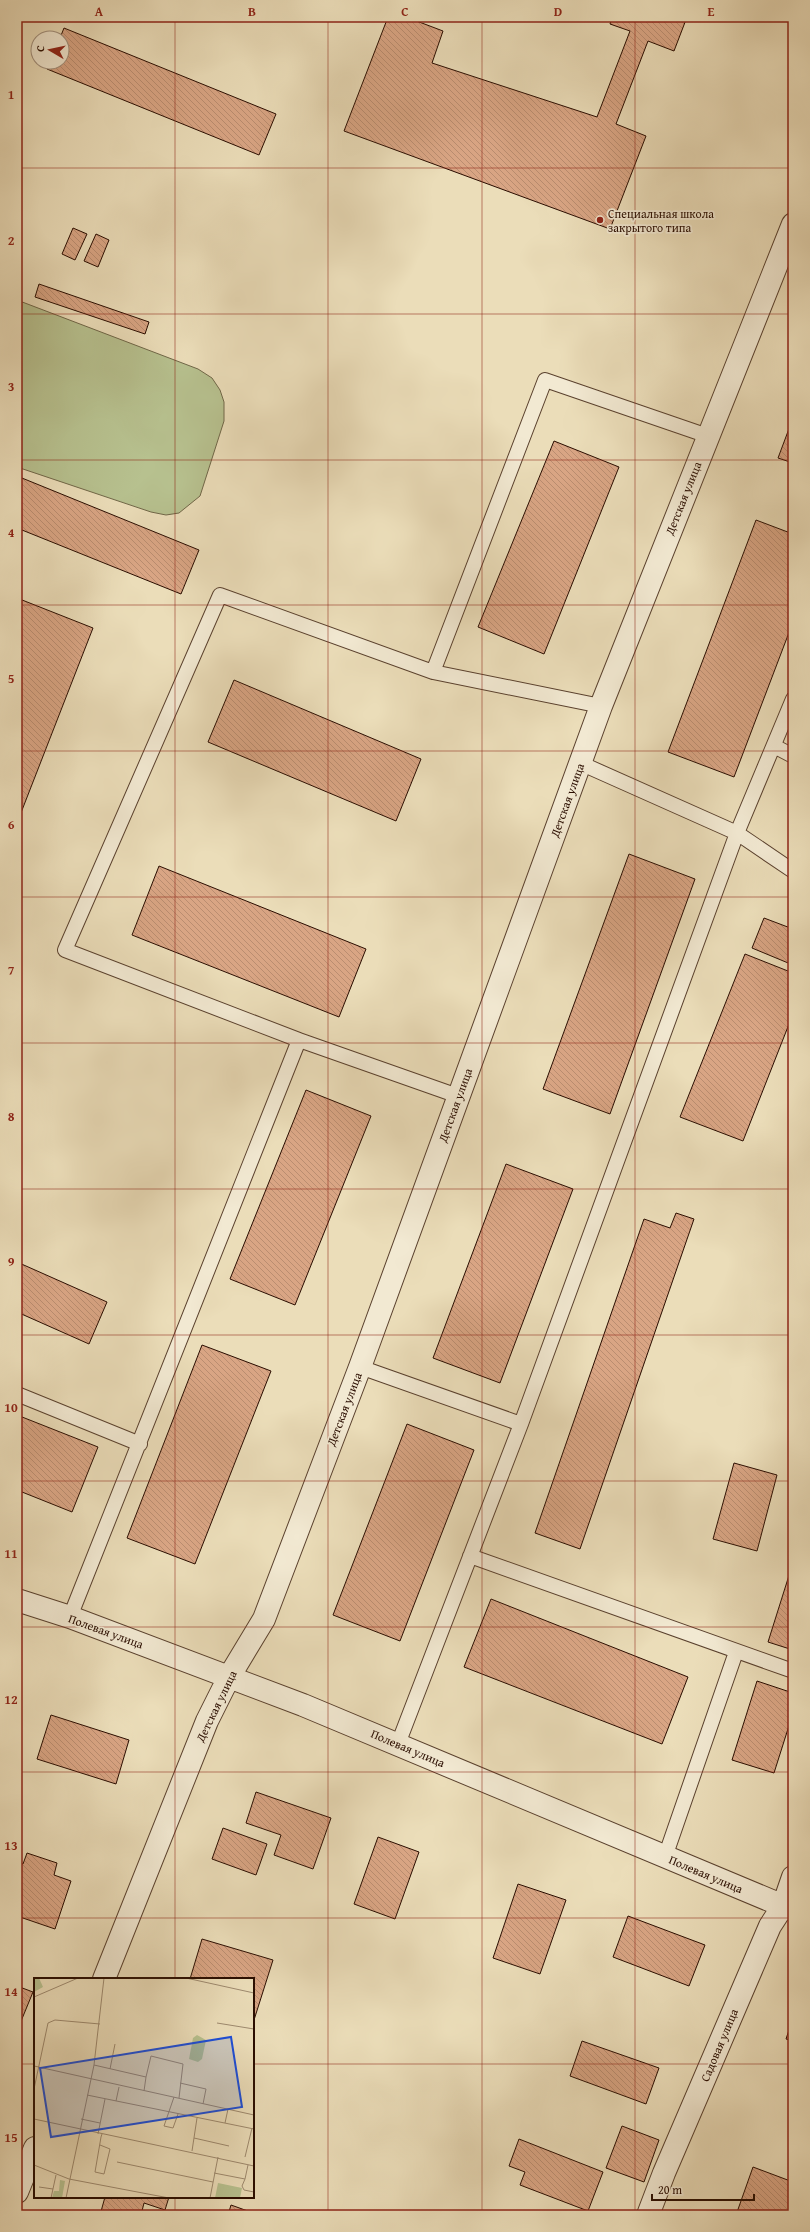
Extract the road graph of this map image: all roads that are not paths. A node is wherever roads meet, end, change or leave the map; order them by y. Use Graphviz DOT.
graph roads {
  1 [pos="793,224"];
  2 [pos="708,436"];
  3 [pos="433,672"];
  4 [pos="793,699"];
  5 [pos="601,706"];
  6 [pos="774,746"];
  7 [pos="793,756"];
  8 [pos="580,763"];
  9 [pos="738,833"];
  10 [pos="793,871"];
  11 [pos="299,1040"];
  12 [pos="458,1096"];
  13 [pos="360,1367"];
  14 [pos="17,1394"];
  15 [pos="521,1424"];
  16 [pos="140,1444"];
  17 [pos="470,1556"];
  18 [pos="17,1600"];
  19 [pos="70,1617"];
  20 [pos="736,1652"];
  21 [pos="793,1671"];
  22 [pos="229,1677"];
  23 [pos="398,1744"];
  24 [pos="665,1857"];
  25 [pos="793,1877"];
  26 [pos="788,1908"];
  27 [pos="104,1978"];
  28 [pos="34,2150"];
  29 [pos="17,2192"];
  30 [pos="648,2215"];
  1 -- 2 [label="street, Детская улица"];
  2 -- 3 [label="lane"];
  2 -- 5 [label="street, Детская улица"];
  3 -- 5 [label="lane"];
  3 -- 11 [label="lane"];
  4 -- 6 [label="lane"];
  5 -- 8 [label="street, Детская улица"];
  6 -- 7 [label="lane"];
  6 -- 9 [label="lane"];
  8 -- 9 [label="lane"];
  8 -- 12 [label="street, Детская улица"];
  9 -- 10 [label="lane"];
  9 -- 15 [label="lane"];
  11 -- 12 [label="lane"];
  11 -- 16 [label="lane"];
  12 -- 13 [label="street, Детская улица"];
  13 -- 15 [label="lane"];
  13 -- 22 [label="street, Детская улица"];
  14 -- 16 [label="lane"];
  15 -- 17 [label="lane"];
  16 -- 19 [label="lane"];
  17 -- 20 [label="lane"];
  17 -- 23 [label="lane"];
  18 -- 19 [label="street, Полевая улица"];
  19 -- 22 [label="street, Полевая улица"];
  20 -- 21 [label="lane"];
  20 -- 24 [label="lane"];
  22 -- 23 [label="street, Полевая улица"];
  22 -- 27 [label="street, Детская улица"];
  23 -- 24 [label="street, Полевая улица"];
  24 -- 26 [label="street, Полевая улица"];
  25 -- 26 [label="street, Садовая улица"];
  26 -- 30 [label="street, Садовая улица"];
  28 -- 29 [label="street"];
}
